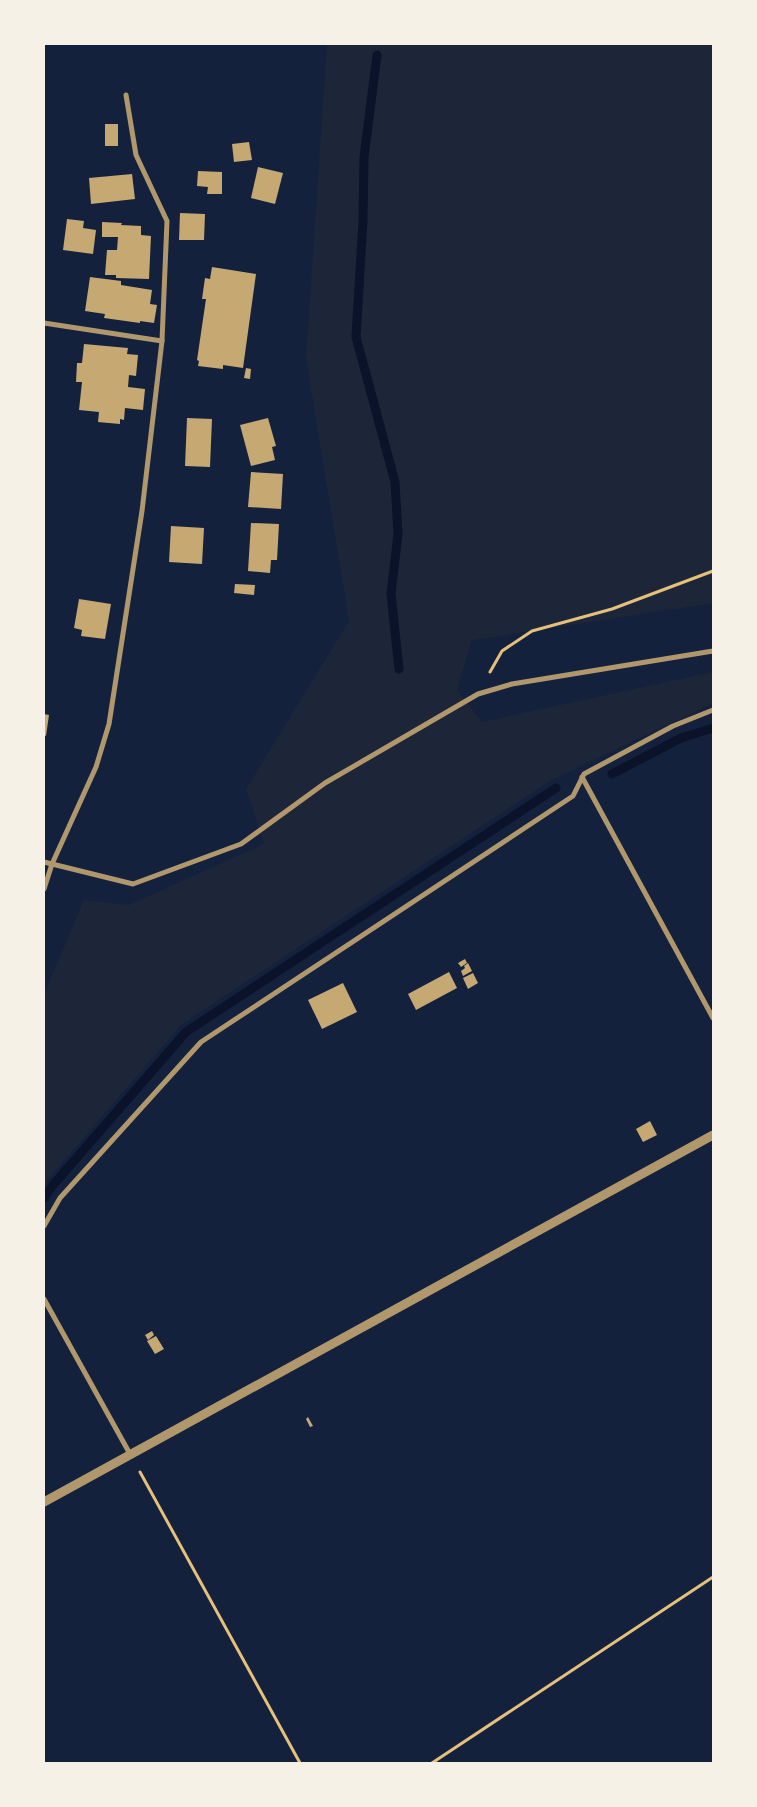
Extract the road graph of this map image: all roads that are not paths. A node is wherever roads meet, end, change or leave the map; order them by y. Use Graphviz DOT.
graph roads {
  1 [pos="126,94"];
  2 [pos="44,323"];
  3 [pos="162,341"];
  4 [pos="713,651"];
  5 [pos="713,710"];
  6 [pos="582,777"];
  7 [pos="44,862"];
  8 [pos="52,864"];
  9 [pos="44,889"];
  10 [pos="713,1018"];
  11 [pos="713,1135"];
  12 [pos="44,1226"];
  13 [pos="44,1299"];
  14 [pos="130,1454"];
  15 [pos="44,1502"];
  1 -- 3 [label="street"];
  2 -- 3 [label="street"];
  3 -- 8 [label="street"];
  4 -- 8 [label="street"];
  5 -- 6 [label="street"];
  6 -- 10 [label="street"];
  6 -- 12 [label="street"];
  7 -- 8 [label="street"];
  8 -- 9 [label="street"];
  11 -- 14 [label="street"];
  13 -- 14 [label="street"];
  14 -- 15 [label="street"];
}
